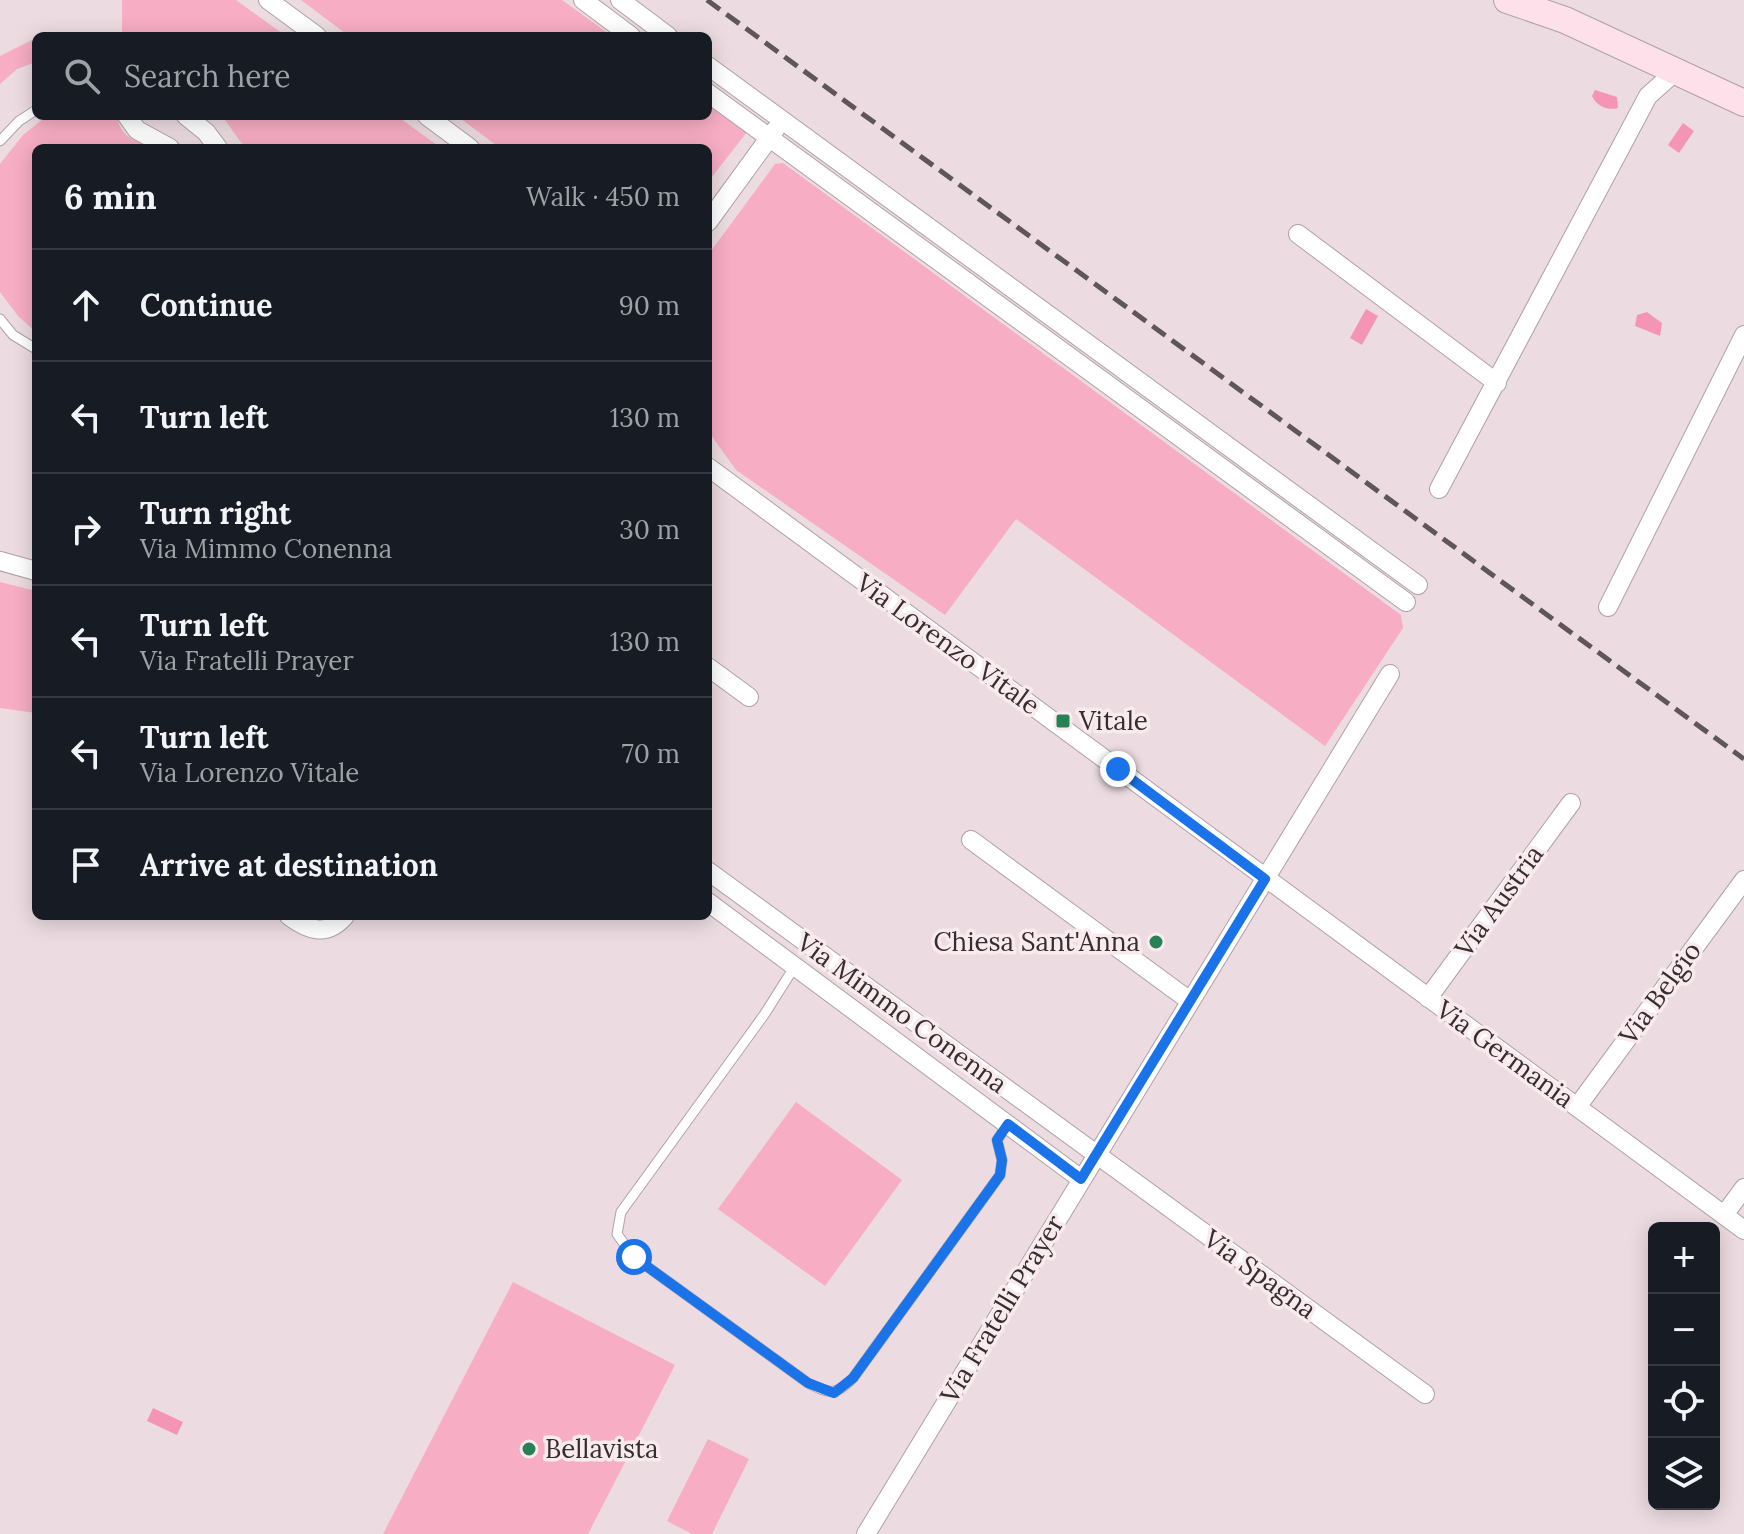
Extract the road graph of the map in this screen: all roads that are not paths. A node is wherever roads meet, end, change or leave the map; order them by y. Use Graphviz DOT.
graph roads {
  1 [pos="268,0"];
  2 [pos="583,0"];
  3 [pos="620,0"];
  4 [pos="1507,0"];
  5 [pos="312,32"];
  6 [pos="626,32"];
  7 [pos="663,32"];
  8 [pos="712,69"];
  9 [pos="1676,71"];
  10 [pos="712,96"];
  11 [pos="1744,103"];
  12 [pos="32,113"];
  13 [pos="130,120"];
  14 [pos="191,120"];
  15 [pos="432,120"];
  16 [pos="782,121"];
  17 [pos="769,138"];
  18 [pos="0,141"];
  19 [pos="163,144"];
  20 [pos="215,144"];
  21 [pos="465,144"];
  22 [pos="712,216"];
  23 [pos="1298,234"];
  24 [pos="0,319"];
  25 [pos="1744,335"];
  26 [pos="32,347"];
  27 [pos="1497,383"];
  28 [pos="712,470"];
  29 [pos="1439,489"];
  30 [pos="0,561"];
  31 [pos="32,570"];
  32 [pos="1418,585"];
  33 [pos="1406,602"];
  34 [pos="1608,607"];
  35 [pos="712,670"];
  36 [pos="1390,674"];
  37 [pos="749,697"];
  38 [pos="1571,803"];
  39 [pos="971,840"];
  40 [pos="712,874"];
  41 [pos="1265,879"];
  42 [pos="1744,880"];
  43 [pos="712,905"];
  44 [pos="296,920"];
  45 [pos="340,920"];
  46 [pos="784,927"];
  47 [pos="810,946"];
  48 [pos="771,948"];
  49 [pos="795,966"];
  50 [pos="1428,998"];
  51 [pos="1190,1001"];
  52 [pos="1577,1107"];
  53 [pos="1008,1124"];
  54 [pos="1095,1155"];
  55 [pos="1081,1179"];
  56 [pos="1744,1188"];
  57 [pos="1724,1215"];
  58 [pos="1744,1230"];
  59 [pos="1425,1394"];
  60 [pos="866,1534"];
  1 -- 5 [label="street"];
  2 -- 6 [label="street"];
  3 -- 7 [label="street"];
  4 -- 9 [label="main road"];
  8 -- 16 [label="street"];
  9 -- 11 [label="main road"];
  9 -- 27 [label="street"];
  10 -- 17 [label="street"];
  12 -- 18 [label="lane"];
  13 -- 19 [label="street"];
  14 -- 20 [label="street"];
  15 -- 21 [label="street"];
  16 -- 17 [label="street"];
  16 -- 32 [label="street"];
  17 -- 22 [label="street"];
  17 -- 33 [label="street"];
  23 -- 27 [label="street"];
  24 -- 26 [label="lane"];
  25 -- 34 [label="street"];
  27 -- 29 [label="street"];
  28 -- 41 [label="street, Via Lorenzo Vitale"];
  30 -- 31 [label="street"];
  35 -- 37 [label="street"];
  36 -- 41 [label="street, Via Fratelli Prayer"];
  38 -- 50 [label="street, Via Austria"];
  39 -- 51 [label="street"];
  40 -- 46 [label="street, Via Mimmo Conenna"];
  41 -- 50 [label="street, Via Germania"];
  41 -- 51 [label="street, Via Fratelli Prayer"];
  42 -- 52 [label="street, Via Belgio"];
  43 -- 48 [label="street, Via Mimmo Conenna"];
  44 -- 45 [label="street"];
  46 -- 47 [label="street, Via Mimmo Conenna"];
  46 -- 48 [label="street"];
  47 -- 49 [label="street"];
  47 -- 54 [label="street, Via Mimmo Conenna"];
  48 -- 49 [label="street, Via Mimmo Conenna"];
  49 -- 53 [label="street, Via Mimmo Conenna"];
  49 -- 53 [label="lane"];
  50 -- 52 [label="street, Via Germania"];
  51 -- 54 [label="street, Via Fratelli Prayer"];
  52 -- 57 [label="street, Via Germania"];
  53 -- 55 [label="street, Via Mimmo Conenna"];
  54 -- 55 [label="street, Via Fratelli Prayer"];
  54 -- 59 [label="street, Via Spagna"];
  55 -- 60 [label="street, Via Fratelli Prayer"];
  56 -- 57 [label="street"];
  57 -- 58 [label="street, Via Germania"];
}
